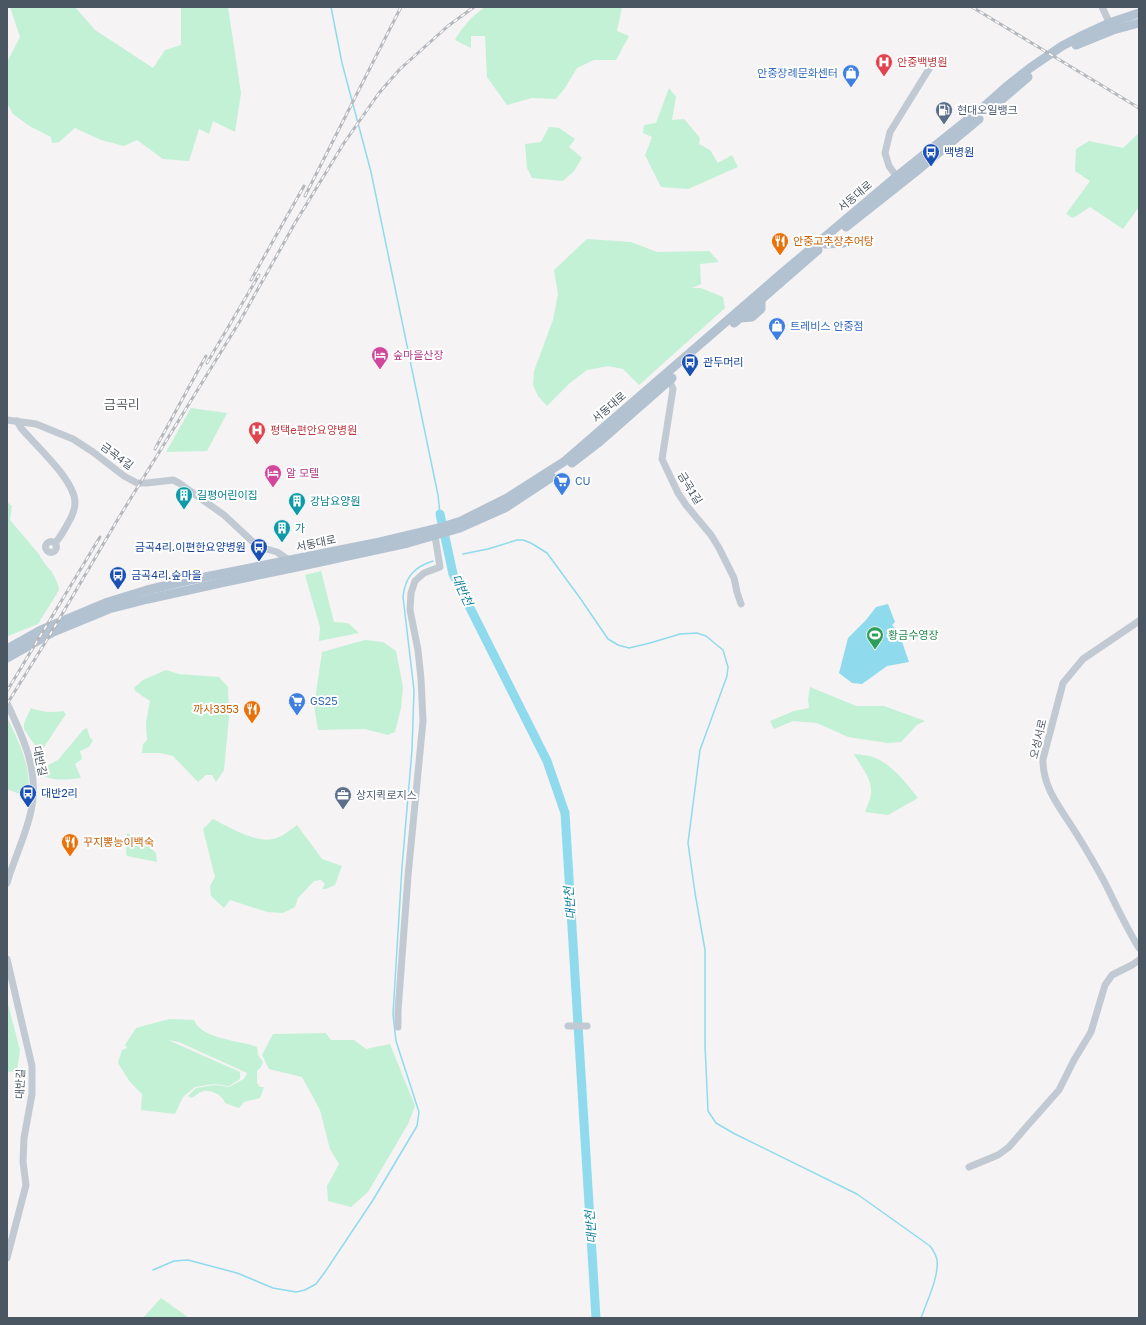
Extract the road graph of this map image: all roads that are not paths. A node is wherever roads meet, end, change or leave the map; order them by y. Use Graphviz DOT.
graph roads {
  1 [pos="1102,7"];
  2 [pos="1139,13"];
  3 [pos="1139,23"];
  4 [pos="1111,26"];
  5 [pos="929,69"];
  6 [pos="899,180"];
  7 [pos="844,243"];
  8 [pos="825,244"];
  9 [pos="665,379"];
  10 [pos="7,420"];
  11 [pos="17,421"];
  12 [pos="437,533"];
  13 [pos="55,543"];
  14 [pos="290,560"];
  15 [pos="741,604"];
  16 [pos="1139,620"];
  17 [pos="7,649"];
  18 [pos="19,651"];
  19 [pos="7,658"];
  20 [pos="7,663"];
  21 [pos="7,703"];
  22 [pos="7,710"];
  23 [pos="23,737"];
  24 [pos="7,883"];
  25 [pos="1139,948"];
  26 [pos="7,959"];
  27 [pos="1139,960"];
  28 [pos="568,1026"];
  29 [pos="588,1026"];
  30 [pos="398,1027"];
  31 [pos="969,1167"];
  32 [pos="7,1258"];
  1 -- 4 [label="street"];
  2 -- 4 [label="main road, 서동대로"];
  3 -- 4 [label="main road, 서동대로"];
  4 -- 6 [label="main road, 서동대로"];
  5 -- 6 [label="street"];
  6 -- 8 [label="main road, 서동대로"];
  6 -- 9 [label="main road, 서동대로"];
  7 -- 8 [label="main road"];
  8 -- 9 [label="main road, 서동대로"];
  9 -- 12 [label="main road, 서동대로"];
  9 -- 15 [label="street, 금곡1길"];
  10 -- 11 [label="street, 금곡4길"];
  11 -- 13 [label="street"];
  11 -- 14 [label="street, 금곡4길"];
  12 -- 14 [label="main road, 서동대로"];
  12 -- 18 [label="main road, 서동대로"];
  12 -- 30 [label="street"];
  14 -- 17 [label="main road, 서동대로"];
  16 -- 25 [label="street, 오성서로"];
  18 -- 19 [label="main road, 서동대로"];
  18 -- 20 [label="street"];
  21 -- 23 [label="street, 대반길"];
  22 -- 23 [label="street, 대반길"];
  23 -- 24 [label="street, 대반길"];
  26 -- 32 [label="street, 대반길"];
  27 -- 31 [label="street"];
  28 -- 29 [label="street"];
}
